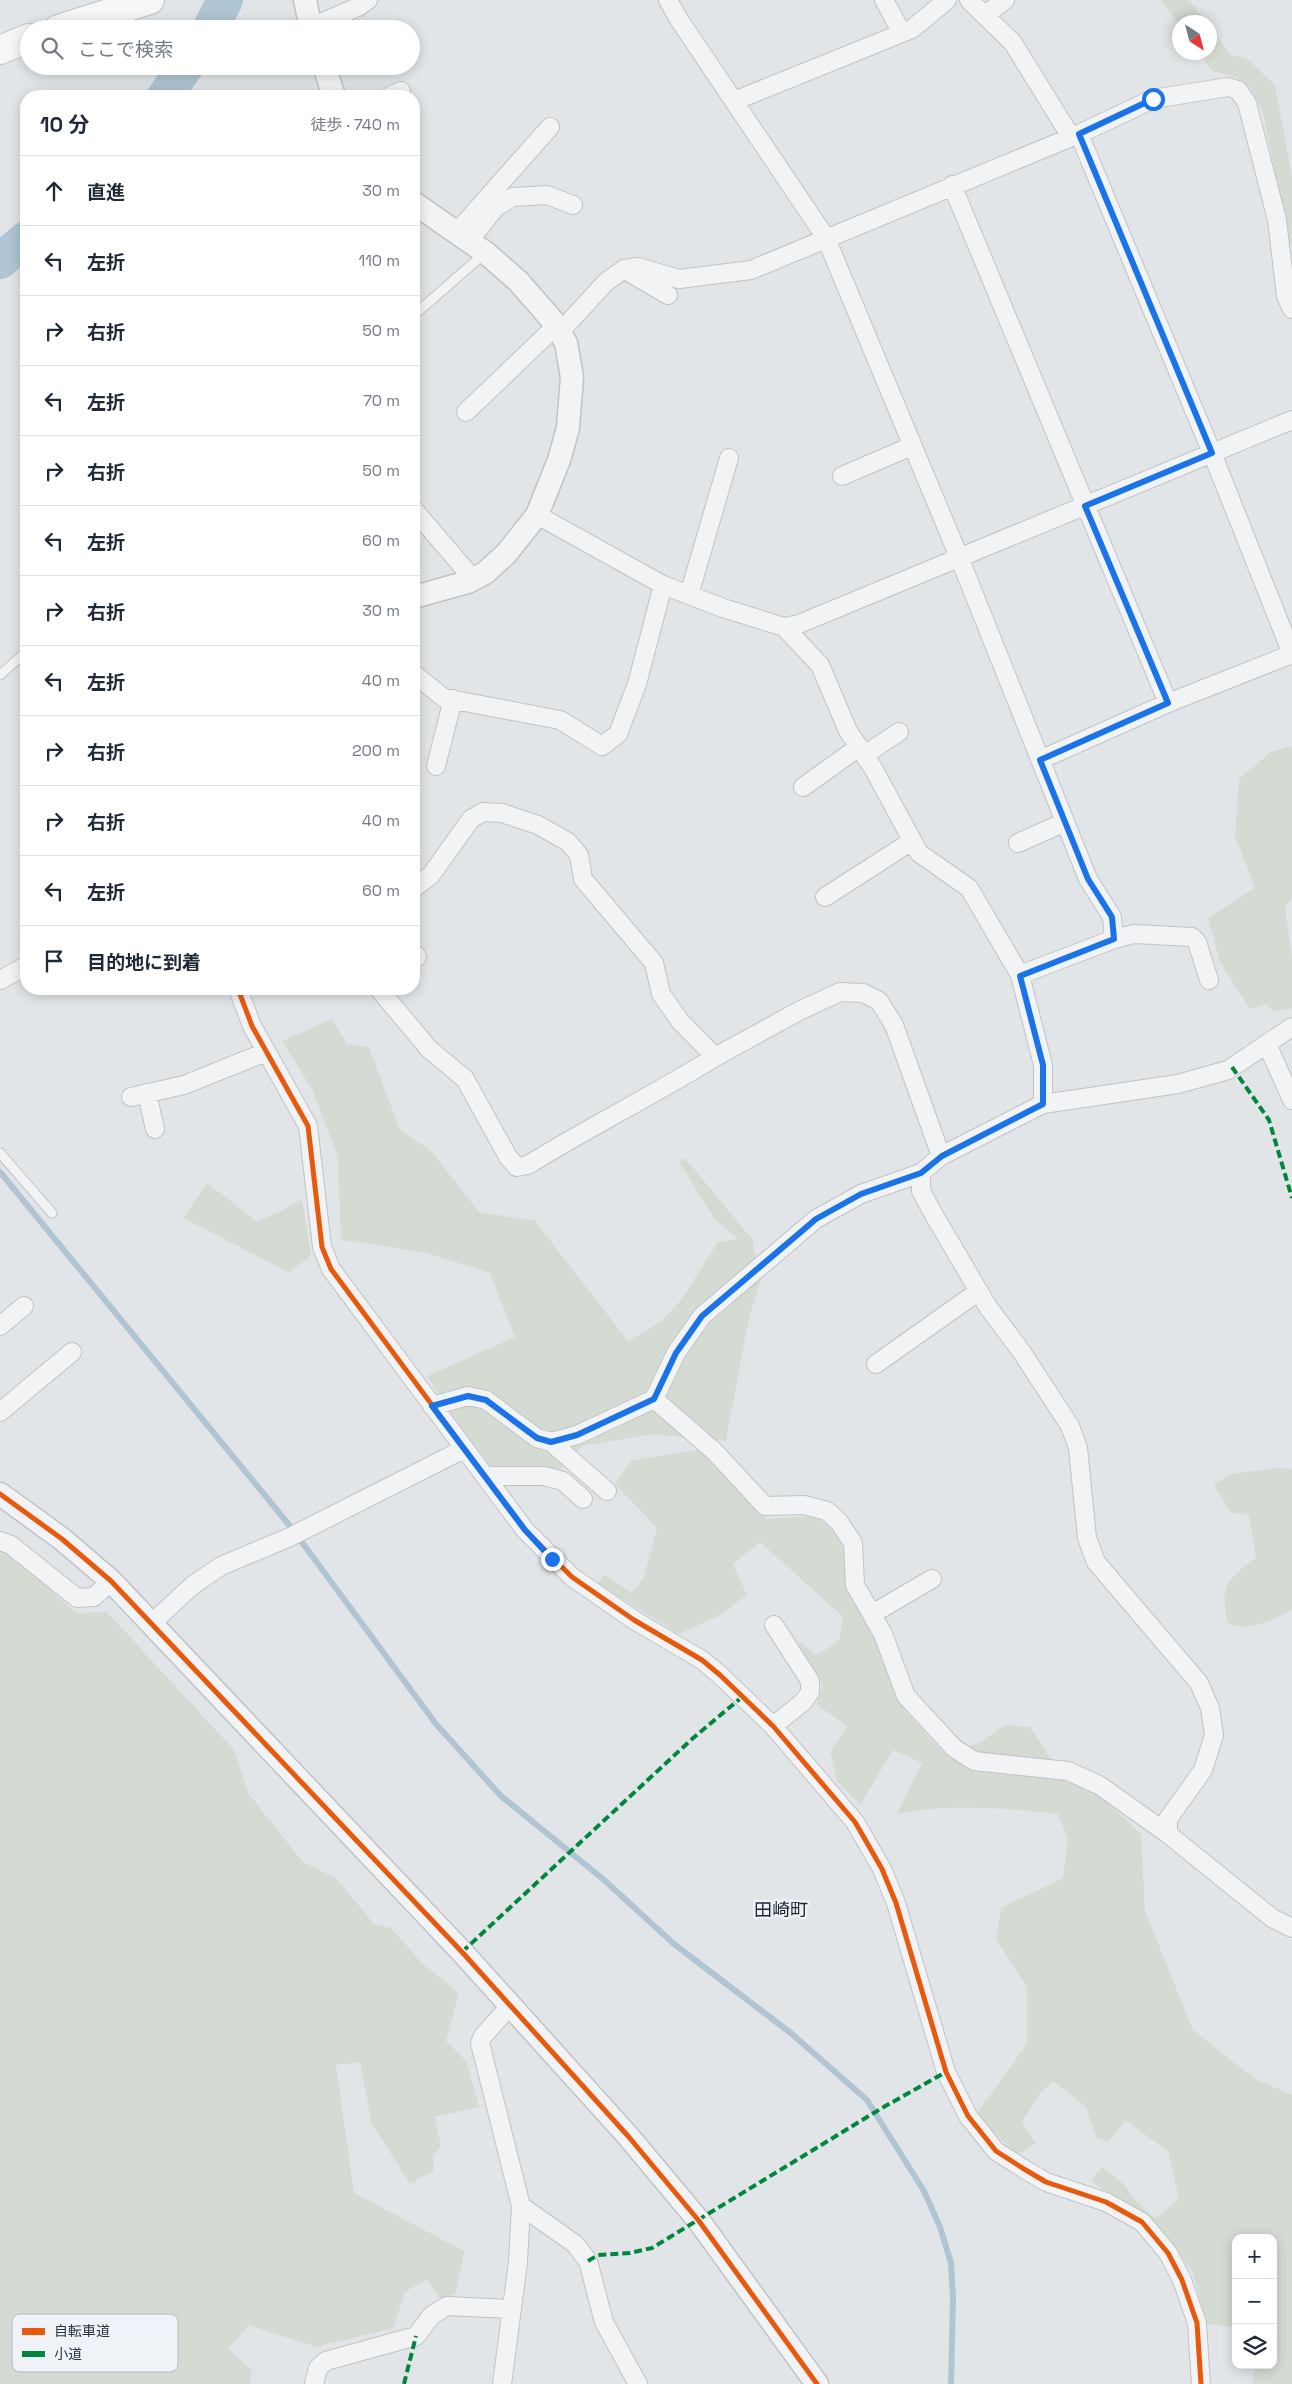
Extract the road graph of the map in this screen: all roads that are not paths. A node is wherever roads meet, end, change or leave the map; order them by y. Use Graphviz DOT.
graph roads {
  1 [pos="150,0"];
  2 [pos="305,0"];
  3 [pos="368,0"];
  4 [pos="668,0"];
  5 [pos="884,0"];
  6 [pos="947,0"];
  7 [pos="969,0"];
  8 [pos="1005,0"];
  9 [pos="984,15"];
  10 [pos="87,20"];
  11 [pos="309,20"];
  12 [pos="330,20"];
  13 [pos="902,33"];
  14 [pos="20,42"];
  15 [pos="0,50"];
  16 [pos="327,75"];
  17 [pos="332,90"];
  18 [pos="734,101"];
  19 [pos="550,127"];
  20 [pos="1075,136"];
  21 [pos="952,185"];
  22 [pos="573,205"];
  23 [pos="420,206"];
  24 [pos="826,238"];
  25 [pos="470,242"];
  26 [pos="624,269"];
  27 [pos="668,295"];
  28 [pos="420,307"];
  29 [pos="1292,309"];
  30 [pos="558,329"];
  31 [pos="466,412"];
  32 [pos="1292,420"];
  33 [pos="912,446"];
  34 [pos="1212,453"];
  35 [pos="729,458"];
  36 [pos="842,476"];
  37 [pos="1085,506"];
  38 [pos="538,514"];
  39 [pos="420,517"];
  40 [pos="959,557"];
  41 [pos="474,580"];
  42 [pos="663,585"];
  43 [pos="420,595"];
  44 [pos="689,595"];
  45 [pos="784,627"];
  46 [pos="1292,654"];
  47 [pos="20,657"];
  48 [pos="0,675"];
  49 [pos="420,679"];
  50 [pos="453,699"];
  51 [pos="1168,703"];
  52 [pos="899,732"];
  53 [pos="862,751"];
  54 [pos="1040,760"];
  55 [pos="436,766"];
  56 [pos="803,787"];
  57 [pos="1065,822"];
  58 [pos="912,841"];
  59 [pos="1018,843"];
  60 [pos="420,883"];
  61 [pos="825,897"];
  62 [pos="1114,939"];
  63 [pos="20,969"];
  64 [pos="1020,976"];
  65 [pos="0,980"];
  66 [pos="1209,980"];
  67 [pos="240,995"];
  68 [pos="384,995"];
  69 [pos="1292,1027"];
  70 [pos="1267,1044"];
  71 [pos="266,1052"];
  72 [pos="715,1057"];
  73 [pos="1292,1100"];
  74 [pos="1043,1104"];
  75 [pos="155,1129"];
  76 [pos="0,1153"];
  77 [pos="942,1156"];
  78 [pos="921,1173"];
  79 [pos="52,1213"];
  80 [pos="979,1291"];
  81 [pos="24,1306"];
  82 [pos="0,1326"];
  83 [pos="72,1352"];
  84 [pos="876,1364"];
  85 [pos="654,1399"];
  86 [pos="432,1406"];
  87 [pos="0,1412"];
  88 [pos="551,1442"];
  89 [pos="464,1449"];
  90 [pos="486,1476"];
  91 [pos="607,1490"];
  92 [pos="0,1494"];
  93 [pos="583,1499"];
  94 [pos="0,1541"];
  95 [pos="932,1579"];
  96 [pos="111,1581"];
  97 [pos="922,1597"];
  98 [pos="874,1618"];
  99 [pos="152,1623"];
  100 [pos="774,1625"];
  101 [pos="773,1726"];
  102 [pos="1168,1834"];
  103 [pos="1292,1928"];
  104 [pos="510,2006"];
  105 [pos="521,2206"];
  106 [pos="512,2309"];
  107 [pos="314,2384"];
  108 [pos="502,2384"];
  109 [pos="638,2384"];
  110 [pos="817,2384"];
  111 [pos="1201,2384"];
  1 -- 10 [label="main road"];
  2 -- 11 [label="street"];
  3 -- 12 [label="street"];
  4 -- 18 [label="street"];
  5 -- 13 [label="street"];
  6 -- 13 [label="street"];
  7 -- 9 [label="street"];
  8 -- 9 [label="street"];
  9 -- 20 [label="street"];
  13 -- 18 [label="street"];
  14 -- 15 [label="main road"];
  16 -- 17 [label="street"];
  18 -- 24 [label="street"];
  19 -- 25 [label="street"];
  20 -- 21 [label="street"];
  20 -- 29 [label="street"];
  20 -- 34 [label="street"];
  21 -- 24 [label="street"];
  21 -- 37 [label="street"];
  22 -- 25 [label="street"];
  23 -- 25 [label="street"];
  24 -- 26 [label="street"];
  24 -- 33 [label="street"];
  25 -- 28 [label="lane"];
  25 -- 30 [label="street"];
  26 -- 27 [label="street"];
  26 -- 30 [label="street"];
  30 -- 31 [label="street"];
  30 -- 38 [label="street"];
  32 -- 34 [label="street"];
  33 -- 36 [label="street"];
  33 -- 40 [label="street"];
  34 -- 37 [label="street"];
  34 -- 46 [label="street"];
  35 -- 44 [label="street"];
  37 -- 40 [label="street"];
  37 -- 51 [label="street"];
  38 -- 41 [label="street"];
  38 -- 42 [label="street"];
  39 -- 41 [label="street"];
  40 -- 45 [label="street"];
  40 -- 54 [label="street"];
  41 -- 43 [label="street"];
  42 -- 44 [label="street"];
  42 -- 50 [label="street"];
  44 -- 45 [label="street"];
  45 -- 53 [label="street"];
  46 -- 51 [label="street"];
  47 -- 48 [label="lane"];
  49 -- 50 [label="street"];
  50 -- 55 [label="street"];
  51 -- 54 [label="street"];
  52 -- 53 [label="street"];
  53 -- 56 [label="street"];
  53 -- 58 [label="street"];
  54 -- 57 [label="street"];
  57 -- 59 [label="street"];
  57 -- 62 [label="street"];
  58 -- 61 [label="street"];
  58 -- 64 [label="street"];
  60 -- 72 [label="street"];
  62 -- 64 [label="street"];
  62 -- 66 [label="street"];
  63 -- 65 [label="street"];
  64 -- 74 [label="street"];
  67 -- 71 [label="street"];
  68 -- 72 [label="street"];
  69 -- 70 [label="street"];
  70 -- 73 [label="street"];
  70 -- 74 [label="street"];
  71 -- 75 [label="street"];
  71 -- 86 [label="street"];
  72 -- 77 [label="street"];
  74 -- 77 [label="street"];
  76 -- 79 [label="lane"];
  77 -- 78 [label="street"];
  78 -- 80 [label="street"];
  78 -- 85 [label="street"];
  80 -- 84 [label="street"];
  80 -- 102 [label="street"];
  81 -- 82 [label="street"];
  83 -- 87 [label="street"];
  85 -- 88 [label="street"];
  85 -- 98 [label="street"];
  86 -- 88 [label="street"];
  86 -- 89 [label="street"];
  88 -- 91 [label="street"];
  89 -- 90 [label="street"];
  89 -- 99 [label="street"];
  90 -- 93 [label="street"];
  90 -- 101 [label="street"];
  92 -- 96 [label="street"];
  94 -- 96 [label="street"];
  95 -- 98 [label="street"];
  96 -- 99 [label="street"];
  97 -- 98 [label="street"];
  98 -- 102 [label="street"];
  99 -- 104 [label="street"];
  100 -- 101 [label="street"];
  101 -- 111 [label="street"];
  102 -- 103 [label="street"];
  104 -- 105 [label="street"];
  104 -- 110 [label="street"];
  105 -- 106 [label="street"];
  105 -- 109 [label="street"];
  106 -- 107 [label="street"];
  106 -- 108 [label="street"];
}
